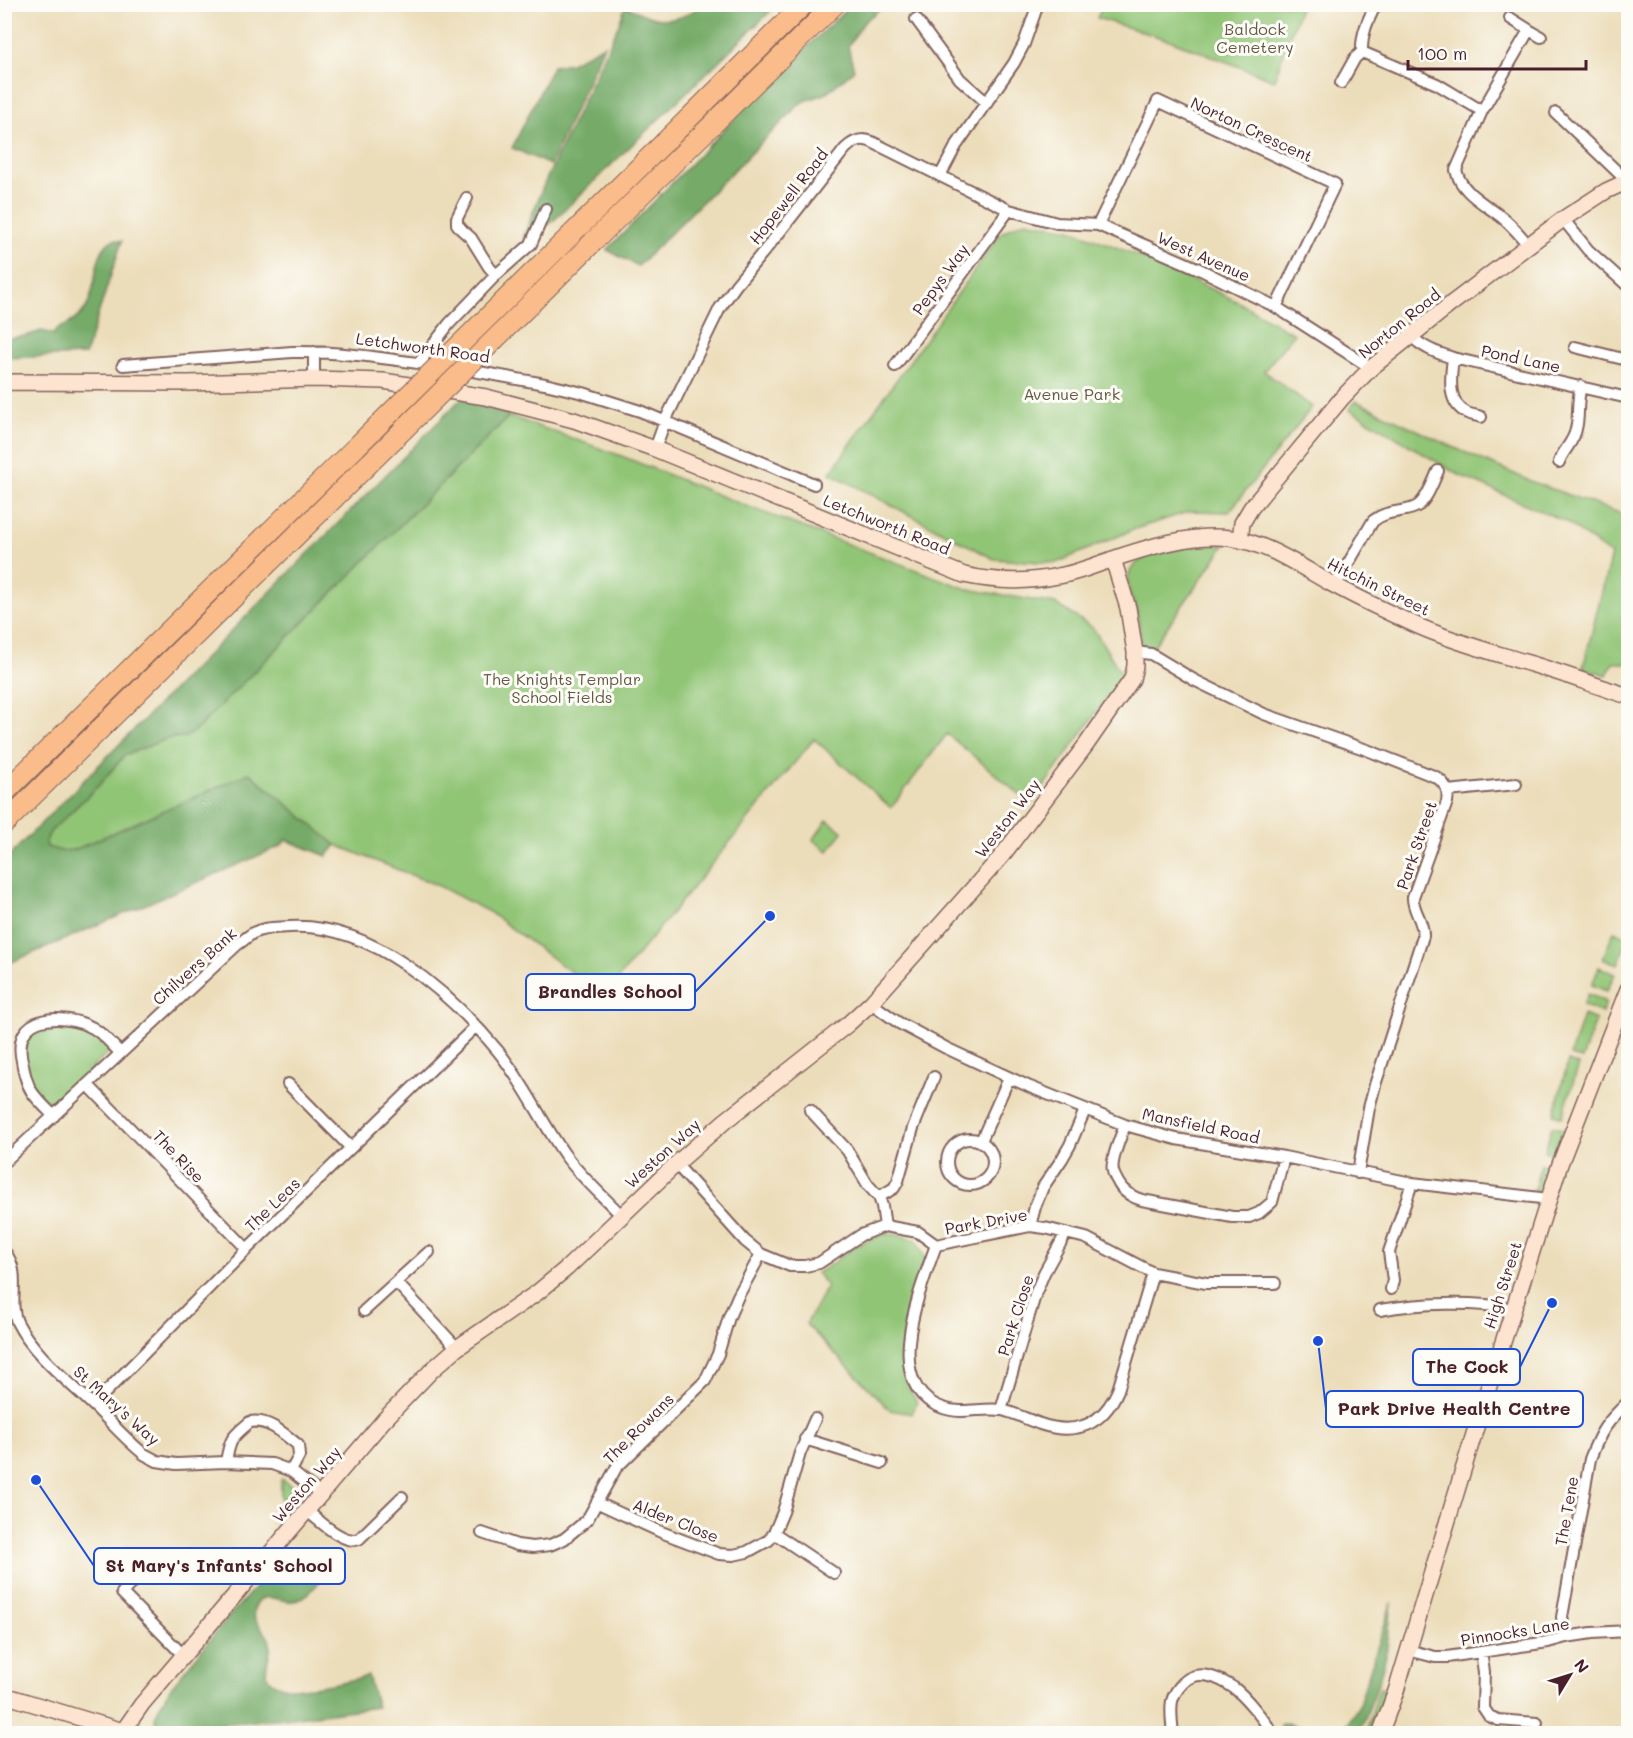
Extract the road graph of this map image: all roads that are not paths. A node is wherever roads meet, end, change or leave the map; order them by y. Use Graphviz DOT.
graph roads {
  1 [pos="804,4"];
  2 [pos="835,4"];
  3 [pos="1038,4"];
  4 [pos="1376,4"];
  5 [pos="1510,18"];
  6 [pos="916,19"];
  7 [pos="1529,30"];
  8 [pos="1541,37"];
  9 [pos="1362,52"];
  10 [pos="1341,83"];
  11 [pos="987,103"];
  12 [pos="1482,111"];
  13 [pos="1556,113"];
  14 [pos="940,176"];
  15 [pos="1628,181"];
  16 [pos="467,198"];
  17 [pos="546,209"];
  18 [pos="1009,210"];
  19 [pos="1563,219"];
  20 [pos="1098,225"];
  21 [pos="1528,245"];
  22 [pos="496,275"];
  23 [pos="1629,286"];
  24 [pos="1276,307"];
  25 [pos="1411,336"];
  26 [pos="1629,346"];
  27 [pos="1575,347"];
  28 [pos="314,352"];
  29 [pos="1453,358"];
  30 [pos="1628,360"];
  31 [pos="418,363"];
  32 [pos="123,365"];
  33 [pos="895,366"];
  34 [pos="1371,368"];
  35 [pos="314,379"];
  36 [pos="6,382"];
  37 [pos="1581,387"];
  38 [pos="1629,398"];
  39 [pos="1481,417"];
  40 [pos="665,421"];
  41 [pos="655,449"];
  42 [pos="1559,462"];
  43 [pos="1438,471"];
  44 [pos="814,484"];
  45 [pos="1240,540"];
  46 [pos="1113,559"];
  47 [pos="1335,586"];
  48 [pos="1135,652"];
  49 [pos="1629,696"];
  50 [pos="1516,784"];
  51 [pos="1448,791"];
  52 [pos="4,793"];
  53 [pos="4,824"];
  54 [pos="1629,989"];
  55 [pos="871,1003"];
  56 [pos="475,1027"];
  57 [pos="120,1053"];
  58 [pos="934,1077"];
  59 [pos="1009,1078"];
  60 [pos="288,1083"];
  61 [pos="88,1085"];
  62 [pos="810,1110"];
  63 [pos="1084,1110"];
  64 [pos="54,1116"];
  65 [pos="1125,1125"];
  66 [pos="981,1142"];
  67 [pos="351,1148"];
  68 [pos="1284,1157"];
  69 [pos="4,1162"];
  70 [pos="676,1164"];
  71 [pos="1358,1173"];
  72 [pos="1412,1183"];
  73 [pos="879,1197"];
  74 [pos="1549,1200"];
  75 [pos="621,1215"];
  76 [pos="885,1226"];
  77 [pos="1030,1226"];
  78 [pos="1066,1233"];
  79 [pos="936,1245"];
  80 [pos="248,1249"];
  81 [pos="4,1251"];
  82 [pos="429,1252"];
  83 [pos="761,1254"];
  84 [pos="1153,1273"];
  85 [pos="396,1282"];
  86 [pos="1275,1283"];
  87 [pos="1390,1289"];
  88 [pos="1513,1309"];
  89 [pos="1380,1310"];
  90 [pos="364,1311"];
  91 [pos="457,1348"];
  92 [pos="1629,1402"];
  93 [pos="93,1405"];
  94 [pos="1001,1410"];
  95 [pos="815,1419"];
  96 [pos="805,1439"];
  97 [pos="226,1462"];
  98 [pos="882,1462"];
  99 [pos="291,1471"];
  100 [pos="320,1494"];
  101 [pos="402,1497"];
  102 [pos="598,1503"];
  103 [pos="306,1510"];
  104 [pos="482,1533"];
  105 [pos="774,1533"];
  106 [pos="834,1573"];
  107 [pos="136,1578"];
  108 [pos="1629,1631"];
  109 [pos="1566,1637"];
  110 [pos="1408,1650"];
  111 [pos="1481,1652"];
  112 [pos="184,1656"];
  113 [pos="4,1695"];
  114 [pos="1537,1723"];
  115 [pos="124,1733"];
  116 [pos="1173,1734"];
  117 [pos="1273,1734"];
  118 [pos="1380,1734"];
  1 -- 52 [label="highway, bridge"];
  2 -- 53 [label="highway, bridge"];
  3 -- 11 [label="street"];
  4 -- 9 [label="street"];
  5 -- 7 [label="street"];
  6 -- 11 [label="street"];
  7 -- 8 [label="street"];
  7 -- 12 [label="street"];
  9 -- 10 [label="street"];
  9 -- 12 [label="street"];
  11 -- 14 [label="street"];
  12 -- 21 [label="street"];
  13 -- 15 [label="street"];
  14 -- 18 [label="street, Hopewell Road"];
  14 -- 40 [label="street, Hopewell Road"];
  15 -- 19 [label="main road, Norton Road"];
  16 -- 22 [label="street"];
  17 -- 22 [label="street"];
  18 -- 20 [label="street, West Avenue"];
  18 -- 33 [label="street, Pepys Way"];
  19 -- 21 [label="main road, Norton Road"];
  19 -- 23 [label="street"];
  20 -- 24 [label="street, West Avenue"];
  20 -- 24 [label="street, Norton Crescent"];
  21 -- 25 [label="main road, Norton Road"];
  22 -- 31 [label="street"];
  24 -- 34 [label="street, West Avenue"];
  25 -- 29 [label="street, Pond Lane"];
  25 -- 34 [label="main road, Norton Road"];
  26 -- 30 [label="street"];
  27 -- 30 [label="street"];
  28 -- 31 [label="street, Letchworth Road"];
  28 -- 32 [label="street, Letchworth Road"];
  28 -- 35 [label="street"];
  29 -- 37 [label="street, Pond Lane"];
  29 -- 39 [label="street"];
  31 -- 40 [label="street, Letchworth Road"];
  34 -- 45 [label="main road, Norton Road"];
  35 -- 36 [label="main road, Letchworth Road"];
  35 -- 41 [label="main road, Letchworth Road"];
  37 -- 38 [label="street, Pond Lane"];
  37 -- 42 [label="street"];
  40 -- 41 [label="street"];
  40 -- 44 [label="street, Letchworth Road"];
  41 -- 46 [label="main road, Letchworth Road"];
  43 -- 47 [label="street"];
  45 -- 46 [label="main road, Hitchin Street"];
  45 -- 47 [label="main road, Hitchin Street"];
  46 -- 48 [label="main road, Weston Way"];
  47 -- 49 [label="main road, Hitchin Street"];
  48 -- 51 [label="street, Park Street"];
  48 -- 55 [label="main road, Weston Way"];
  50 -- 51 [label="street"];
  51 -- 71 [label="street, Park Street"];
  54 -- 74 [label="main road, High Street"];
  55 -- 59 [label="street, Mansfield Road"];
  55 -- 70 [label="main road, Weston Way"];
  56 -- 57 [label="street, Chilvers Bank"];
  56 -- 67 [label="street, The Leas"];
  56 -- 75 [label="street, Chilvers Bank"];
  57 -- 61 [label="street, Chilvers Bank"];
  57 -- 64 [label="street"];
  58 -- 73 [label="street"];
  59 -- 63 [label="street, Mansfield Road"];
  59 -- 66 [label="street"];
  60 -- 67 [label="street"];
  61 -- 64 [label="street, Chilvers Bank"];
  61 -- 80 [label="street, The Rise"];
  62 -- 73 [label="street"];
  63 -- 65 [label="street, Mansfield Road"];
  63 -- 77 [label="street"];
  64 -- 69 [label="street, Chilvers Bank"];
  65 -- 68 [label="street, Mansfield Road"];
  65 -- 68 [label="street"];
  66 -- 66 [label="street"];
  67 -- 80 [label="street, The Leas"];
  68 -- 71 [label="street, Mansfield Road"];
  70 -- 75 [label="main road, Weston Way"];
  70 -- 83 [label="street"];
  71 -- 72 [label="street, Mansfield Road"];
  72 -- 74 [label="street, Mansfield Road"];
  72 -- 87 [label="street"];
  73 -- 76 [label="street"];
  74 -- 88 [label="main road, High Street"];
  75 -- 91 [label="main road, Weston Way"];
  76 -- 79 [label="street, Park Drive"];
  76 -- 83 [label="street"];
  77 -- 78 [label="street, Park Drive"];
  77 -- 79 [label="street, Park Drive"];
  78 -- 84 [label="street, Park Drive"];
  78 -- 94 [label="street, Park Close"];
  79 -- 94 [label="street"];
  80 -- 93 [label="street, The Leas"];
  81 -- 93 [label="street, St Mary's Way"];
  82 -- 85 [label="street"];
  83 -- 102 [label="street, The Rowans"];
  84 -- 86 [label="street, Park Drive"];
  84 -- 94 [label="street"];
  85 -- 90 [label="street"];
  85 -- 91 [label="street"];
  88 -- 89 [label="street"];
  88 -- 110 [label="main road, High Street"];
  91 -- 100 [label="main road, Weston Way"];
  92 -- 109 [label="street, The Tene"];
  93 -- 97 [label="street, St Mary's Way"];
  95 -- 96 [label="street"];
  96 -- 98 [label="street"];
  96 -- 105 [label="street"];
  97 -- 99 [label="street, St Mary's Way"];
  97 -- 99 [label="street"];
  99 -- 100 [label="street, St Mary's Way"];
  100 -- 103 [label="main road, Weston Way"];
  101 -- 103 [label="street"];
  102 -- 104 [label="street, The Rowans"];
  102 -- 105 [label="street, Alder Close"];
  103 -- 112 [label="main road, Weston Way"];
  105 -- 106 [label="street"];
  107 -- 112 [label="street"];
  108 -- 109 [label="street, Pinnocks Lane"];
  109 -- 111 [label="street, Pinnocks Lane"];
  110 -- 111 [label="street, Pinnocks Lane"];
  110 -- 118 [label="main road, High Street"];
  111 -- 114 [label="street"];
  112 -- 115 [label="main road, Weston Way"];
  113 -- 115 [label="main road"];
  116 -- 117 [label="street"];
}
